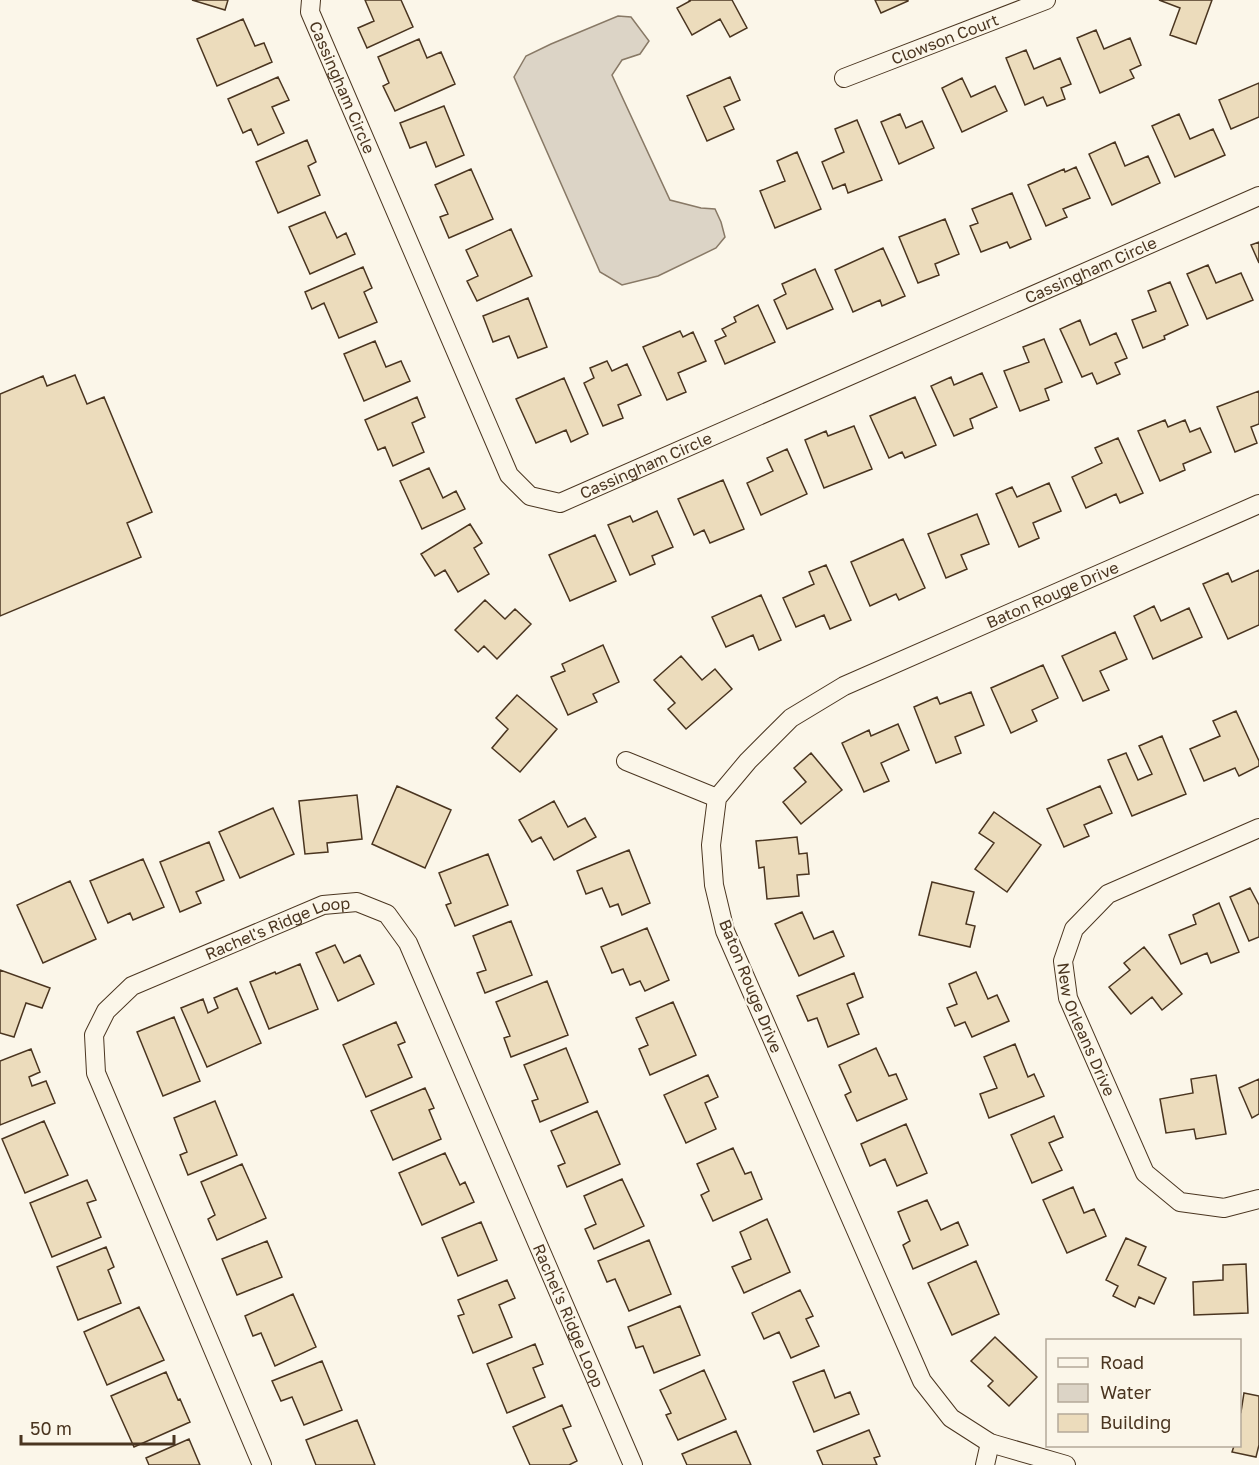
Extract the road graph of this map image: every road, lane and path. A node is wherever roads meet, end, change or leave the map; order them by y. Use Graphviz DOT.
graph roads {
  1 [pos="311,0"];
  2 [pos="1046,0"];
  3 [pos="844,78"];
  4 [pos="1259,196"];
  5 [pos="1259,504"];
  6 [pos="626,761"];
  7 [pos="717,798"];
  8 [pos="1259,828"];
  9 [pos="1259,1199"];
  10 [pos="990,1443"];
  11 [pos="262,1465"];
  12 [pos="633,1465"];
  13 [pos="985,1465"];
  14 [pos="1066,1465"];
  1 -- 4 [label="street, Cassingham Circle"];
  2 -- 3 [label="street, Clowson Court"];
  5 -- 7 [label="street, Baton Rouge Drive"];
  6 -- 7 [label="street"];
  7 -- 10 [label="street, Baton Rouge Drive"];
  8 -- 9 [label="street, New Orleans Drive"];
  10 -- 13 [label="street"];
  10 -- 14 [label="street, Baton Rouge Drive"];
  11 -- 12 [label="street, Rachel's Ridge Loop"];
}
